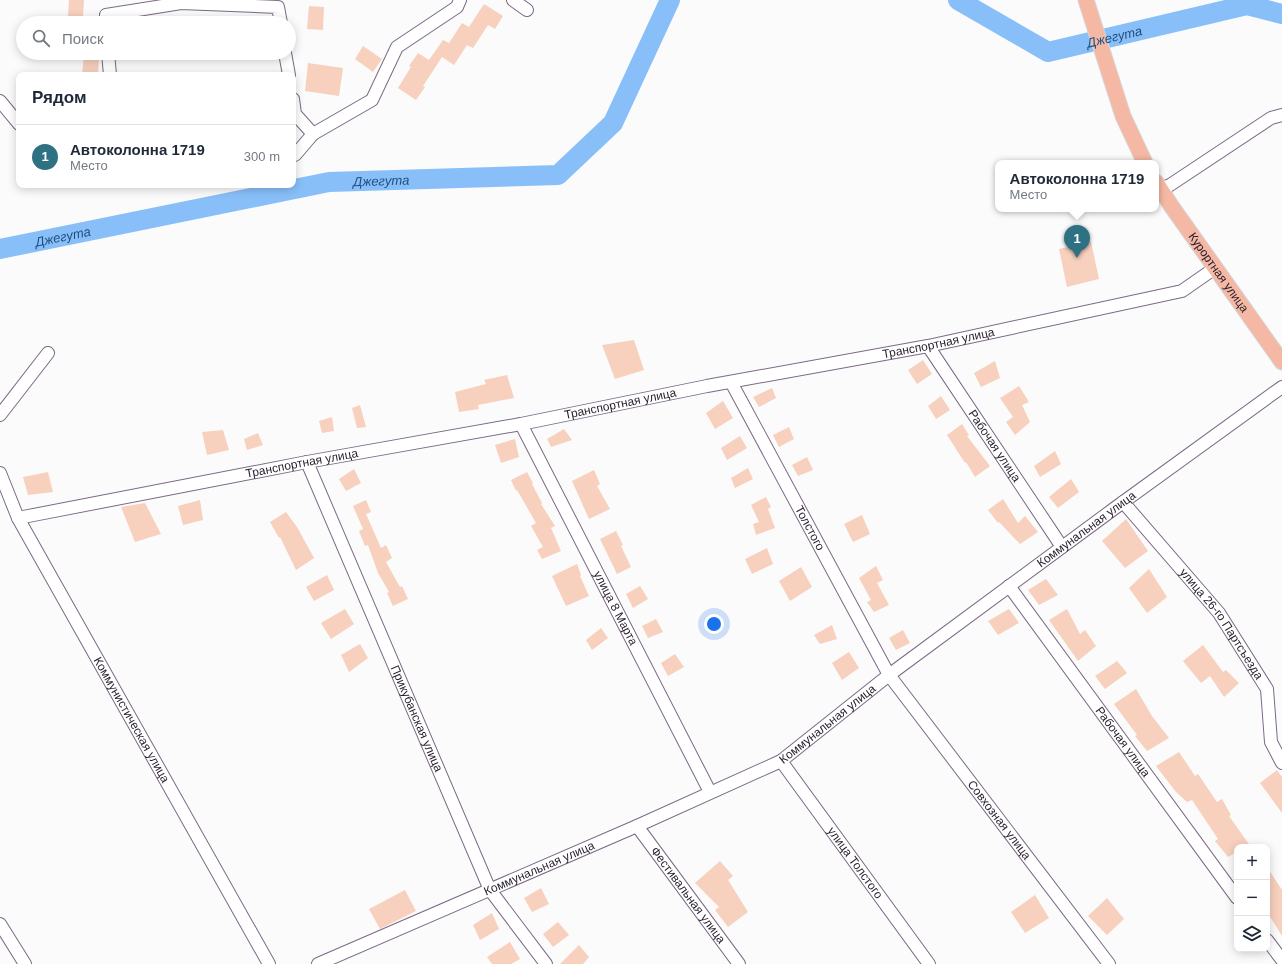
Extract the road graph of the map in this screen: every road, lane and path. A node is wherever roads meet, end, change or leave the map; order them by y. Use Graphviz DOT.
graph roads {
  1 [pos="460,0"];
  2 [pos="513,0"];
  3 [pos="1087,4"];
  4 [pos="527,10"];
  5 [pos="121,16"];
  6 [pos="280,16"];
  7 [pos="109,60"];
  8 [pos="287,60"];
  9 [pos="110,72"];
  10 [pos="289,72"];
  11 [pos="1,103"];
  12 [pos="296,115"];
  13 [pos="1282,116"];
  14 [pos="16,120"];
  15 [pos="313,134"];
  16 [pos="296,154"];
  17 [pos="1144,160"];
  18 [pos="1159,186"];
  19 [pos="1159,187"];
  20 [pos="1215,268"];
  21 [pos="928,346"];
  22 [pos="48,352"];
  23 [pos="1282,362"];
  24 [pos="731,382"];
  25 [pos="1282,387"];
  26 [pos="0,415"];
  27 [pos="521,424"];
  28 [pos="307,462"];
  29 [pos="0,473"];
  30 [pos="1123,502"];
  31 [pos="18,518"];
  32 [pos="1062,547"];
  33 [pos="1009,586"];
  34 [pos="889,675"];
  35 [pos="781,761"];
  36 [pos="1282,762"];
  37 [pos="710,792"];
  38 [pos="637,826"];
  39 [pos="490,890"];
  40 [pos="1234,894"];
  41 [pos="0,924"];
  42 [pos="1270,944"];
  43 [pos="1282,960"];
  44 [pos="25,964"];
  45 [pos="269,964"];
  46 [pos="318,964"];
  47 [pos="546,964"];
  48 [pos="739,964"];
  49 [pos="929,964"];
  50 [pos="1109,964"];
  1 -- 15 [label="street"];
  2 -- 4 [label="street"];
  3 -- 17 [label="main road"];
  5 -- 6 [label="street"];
  7 -- 9 [label="street"];
  8 -- 10 [label="street"];
  11 -- 14 [label="street"];
  12 -- 15 [label="street"];
  13 -- 18 [label="street"];
  15 -- 16 [label="street"];
  19 -- 20 [label="main road, Курортная улица"];
  20 -- 21 [label="street, Транспортная улица"];
  20 -- 23 [label="main road, Курортная улица"];
  21 -- 24 [label="street, Транспортная улица"];
  21 -- 32 [label="street, Рабочая улица"];
  22 -- 26 [label="street"];
  24 -- 27 [label="street, Транспортная улица"];
  24 -- 34 [label="street, Толстого"];
  25 -- 30 [label="street, Коммунальная улица"];
  27 -- 28 [label="street, Транспортная улица"];
  27 -- 37 [label="street, улица 8 Марта"];
  28 -- 31 [label="street, Транспортная улица"];
  28 -- 39 [label="street, Прикубанская улица"];
  29 -- 31 [label="street, Коммунистическая улица"];
  30 -- 32 [label="street, Коммунальная улица"];
  30 -- 36 [label="street, улица 26-го Партсъезда"];
  31 -- 45 [label="street, Коммунистическая улица"];
  32 -- 33 [label="street, Коммунальная улица"];
  33 -- 34 [label="street, Коммунальная улица"];
  33 -- 40 [label="street, Рабочая улица"];
  34 -- 35 [label="street, Коммунальная улица"];
  34 -- 50 [label="street, Совхозная улица"];
  35 -- 37 [label="street, Коммунальная улица"];
  35 -- 49 [label="street, улица Толстого"];
  37 -- 38 [label="street, Коммунальная улица"];
  38 -- 39 [label="street, Коммунальная улица"];
  38 -- 48 [label="street, Фестивальная улица"];
  39 -- 46 [label="street, Коммунальная улица"];
  39 -- 47 [label="street, Прикубанская улица"];
  41 -- 44 [label="street"];
  42 -- 43 [label="street"];
}
